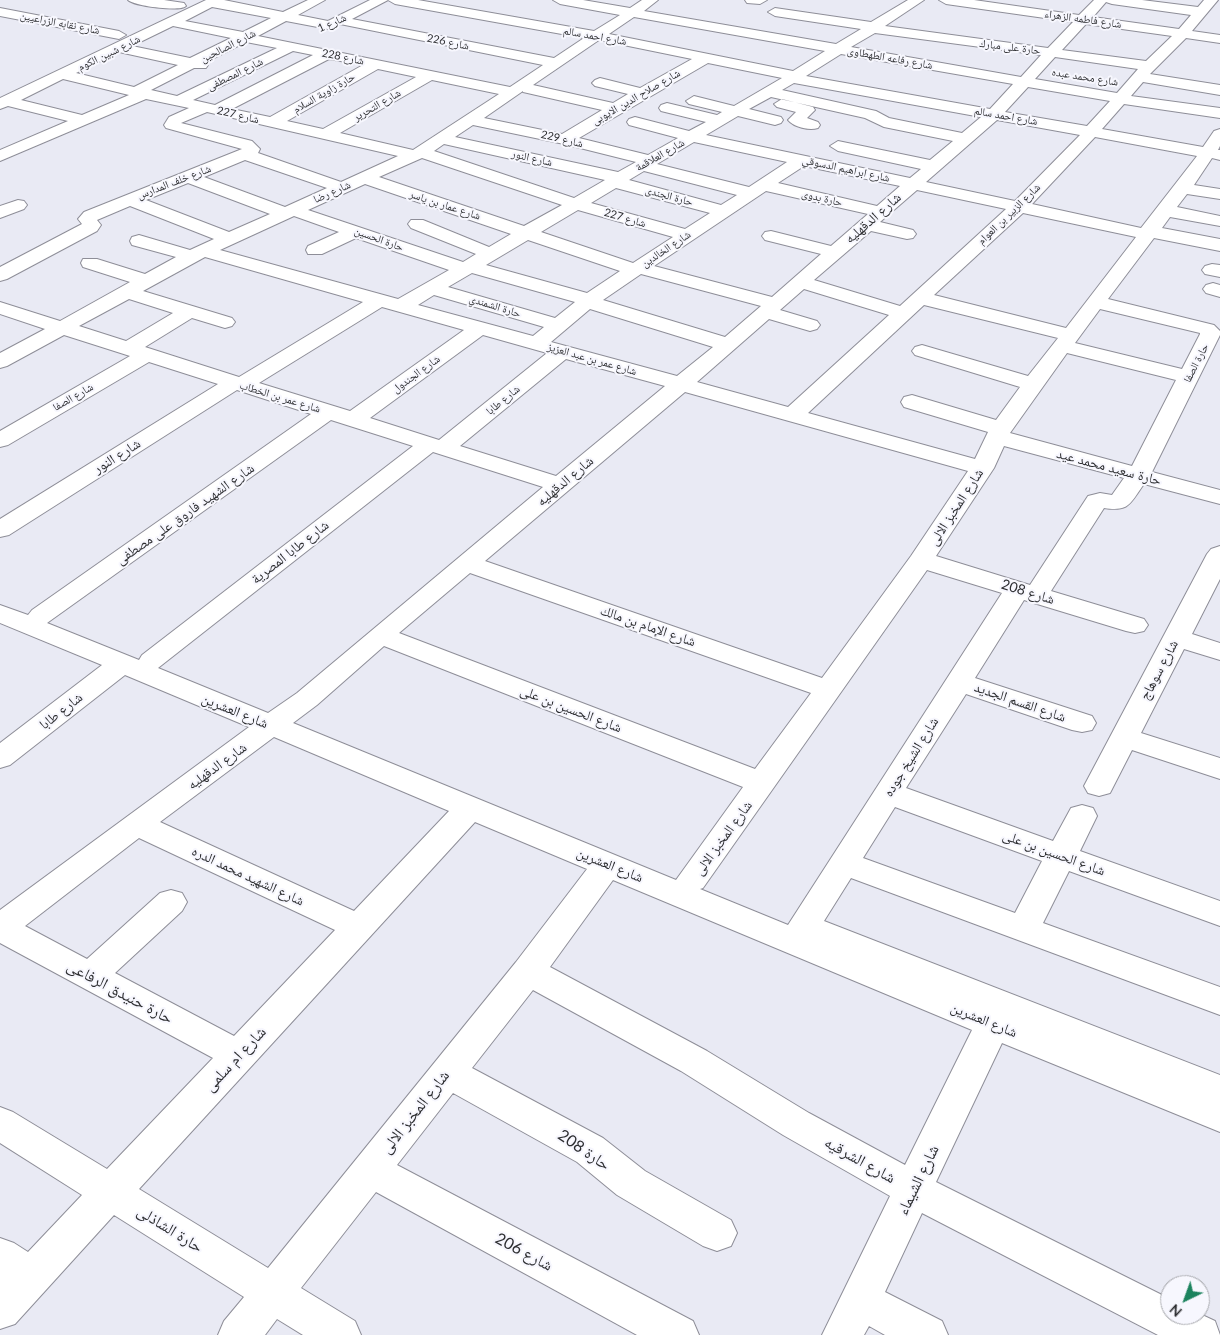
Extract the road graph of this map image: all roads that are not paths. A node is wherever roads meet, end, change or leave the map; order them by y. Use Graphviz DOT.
graph roads {
  1 [pos="134,0"];
  2 [pos="318,0"];
  3 [pos="395,0"];
  4 [pos="560,0"];
  5 [pos="651,0"];
  6 [pos="752,0"];
  7 [pos="760,0"];
  8 [pos="917,0"];
  9 [pos="1101,0"];
  10 [pos="1112,0"];
  11 [pos="214,1"];
  12 [pos="346,2"];
  13 [pos="585,2"];
  14 [pos="185,3"];
  15 [pos="375,3"];
  16 [pos="493,4"];
  17 [pos="949,4"];
  18 [pos="1205,8"];
  19 [pos="19,9"];
  20 [pos="0,11"];
  21 [pos="775,12"];
  22 [pos="632,13"];
  23 [pos="472,14"];
  24 [pos="1220,16"];
  25 [pos="286,17"];
  26 [pos="746,17"];
  27 [pos="1083,19"];
  28 [pos="171,22"];
  29 [pos="333,23"];
  30 [pos="0,24"];
  31 [pos="873,28"];
  32 [pos="724,29"];
  33 [pos="1183,34"];
  34 [pos="598,36"];
  35 [pos="245,38"];
  36 [pos="425,38"];
  37 [pos="1220,39"];
  38 [pos="119,41"];
  39 [pos="296,41"];
  40 [pos="839,49"];
  41 [pos="943,50"];
  42 [pos="327,54"];
  43 [pos="707,57"];
  44 [pos="1044,57"];
  45 [pos="558,63"];
  46 [pos="193,64"];
  47 [pos="376,64"];
  48 [pos="1171,66"];
  49 [pos="685,69"];
  50 [pos="236,73"];
  51 [pos="710,74"];
  52 [pos="63,75"];
  53 [pos="428,75"];
  54 [pos="794,77"];
  55 [pos="1139,78"];
  56 [pos="667,79"];
  57 [pos="1094,79"];
  58 [pos="1114,82"];
  59 [pos="600,83"];
  60 [pos="694,85"];
  61 [pos="519,90"];
  62 [pos="1220,90"];
  63 [pos="142,92"];
  64 [pos="642,93"];
  65 [pos="762,95"];
  66 [pos="2,99"];
  67 [pos="180,101"];
  68 [pos="694,101"];
  69 [pos="211,108"];
  70 [pos="615,108"];
  71 [pos="667,108"];
  72 [pos="735,111"];
  73 [pos="995,113"];
  74 [pos="1220,113"];
  75 [pos="877,117"];
  76 [pos="84,120"];
  77 [pos="472,120"];
  78 [pos="775,120"];
  79 [pos="719,121"];
  80 [pos="635,122"];
  81 [pos="272,123"];
  82 [pos="812,125"];
  83 [pos="1092,131"];
  84 [pos="325,135"];
  85 [pos="692,137"];
  86 [pos="444,139"];
  87 [pos="565,139"];
  88 [pos="965,139"];
  89 [pos="838,146"];
  90 [pos="1216,147"];
  91 [pos="245,154"];
  92 [pos="417,154"];
  93 [pos="0,156"];
  94 [pos="808,161"];
  95 [pos="552,163"];
  96 [pos="647,163"];
  97 [pos="933,166"];
  98 [pos="189,177"];
  99 [pos="364,178"];
  100 [pos="618,180"];
  101 [pos="508,182"];
  102 [pos="913,183"];
  103 [pos="342,188"];
  104 [pos="1183,188"];
  105 [pos="758,189"];
  106 [pos="1220,194"];
  107 [pos="130,200"];
  108 [pos="576,204"];
  109 [pos="18,205"];
  110 [pos="1020,206"];
  111 [pos="1164,210"];
  112 [pos="724,211"];
  113 [pos="289,212"];
  114 [pos="0,213"];
  115 [pos="873,218"];
  116 [pos="1220,220"];
  117 [pos="417,224"];
  118 [pos="357,231"];
  119 [pos="1147,232"];
  120 [pos="526,233"];
  121 [pos="907,234"];
  122 [pos="688,235"];
  123 [pos="771,236"];
  124 [pos="228,238"];
  125 [pos="139,240"];
  126 [pos="1220,245"];
  127 [pos="315,250"];
  128 [pos="834,252"];
  129 [pos="197,254"];
  130 [pos="491,254"];
  131 [pos="90,263"];
  132 [pos="467,267"];
  133 [pos="637,269"];
  134 [pos="0,275"];
  135 [pos="146,281"];
  136 [pos="800,282"];
  137 [pos="432,288"];
  138 [pos="127,292"];
  139 [pos="920,298"];
  140 [pos="379,300"];
  141 [pos="589,301"];
  142 [pos="1095,302"];
  143 [pos="401,306"];
  144 [pos="0,308"];
  145 [pos="771,308"];
  146 [pos="190,311"];
  147 [pos="903,313"];
  148 [pos="225,322"];
  149 [pos="558,325"];
  150 [pos="810,325"];
  151 [pos="61,328"];
  152 [pos="480,328"];
  153 [pos="1216,333"];
  154 [pos="1066,340"];
  155 [pos="536,344"];
  156 [pos="728,345"];
  157 [pos="564,351"];
  158 [pos="922,351"];
  159 [pos="137,352"];
  160 [pos="1211,356"];
  161 [pos="0,362"];
  162 [pos="1189,377"];
  163 [pos="238,384"];
  164 [pos="681,384"];
  165 [pos="1033,384"];
  166 [pos="912,402"];
  167 [pos="328,412"];
  168 [pos="792,415"];
  169 [pos="352,420"];
  170 [pos="1000,433"];
  171 [pos="0,440"];
  172 [pos="436,446"];
  173 [pos="982,468"];
  174 [pos="1139,475"];
  175 [pos="560,485"];
  176 [pos="1220,496"];
  177 [pos="0,530"];
  178 [pos="1220,554"];
  179 [pos="921,560"];
  180 [pos="468,563"];
  181 [pos="1027,592"];
  182 [pos="11,616"];
  183 [pos="1135,625"];
  184 [pos="380,635"];
  185 [pos="1176,638"];
  186 [pos="1220,652"];
  187 [pos="137,662"];
  188 [pos="959,682"];
  189 [pos="829,690"];
  190 [pos="279,721"];
  191 [pos="1082,723"];
  192 [pos="1124,737"];
  193 [pos="0,758"];
  194 [pos="1220,770"];
  195 [pos="762,783"];
  196 [pos="1099,786"];
  197 [pos="888,793"];
  198 [pos="470,808"];
  199 [pos="1082,816"];
  200 [pos="136,824"];
  201 [pos="1061,856"];
  202 [pos="844,863"];
  203 [pos="608,864"];
  204 [pos="692,880"];
  205 [pos="171,902"];
  206 [pos="1220,914"];
  207 [pos="804,926"];
  208 [pos="359,927"];
  209 [pos="0,928"];
  210 [pos="1023,929"];
  211 [pos="528,971"];
  212 [pos="90,976"];
  213 [pos="1220,1001"];
  214 [pos="992,1024"];
  215 [pos="239,1055"];
  216 [pos="447,1072"];
  217 [pos="1220,1091"];
  218 [pos="1220,1116"];
  219 [pos="0,1123"];
  220 [pos="370,1170"];
  221 [pos="913,1189"];
  222 [pos="111,1192"];
  223 [pos="717,1233"];
  224 [pos="15,1267"];
  225 [pos="272,1293"];
  226 [pos="0,1310"];
  227 [pos="851,1318"];
  228 [pos="240,1335"];
  229 [pos="340,1335"];
  230 [pos="678,1335"];
  231 [pos="927,1335"];
  232 [pos="1200,1335"];
  1 -- 14 [label="street"];
  2 -- 25 [label="street, شارع الصالحين"];
  3 -- 23 [label="street, شارع احمد سالم"];
  4 -- 13 [label="street, شارع رفاعه الطهطاوى"];
  5 -- 22 [label="street, شارع رضا"];
  6 -- 7 [label="street"];
  8 -- 31 [label="street, شارع العلاقمة"];
  9 -- 27 [label="street, شارع الدقهليه"];
  10 -- 18 [label="street"];
  11 -- 25 [label="street, شارع 226"];
  11 -- 28 [label="street, شارع شبين الكوم"];
  12 -- 15 [label="street"];
  13 -- 22 [label="street, شارع رفاعه الطهطاوى"];
  14 -- 38 [label="street, شارع شبين الكوم"];
  15 -- 29 [label="street, شارع 1"];
  16 -- 23 [label="street"];
  17 -- 27 [label="street, شارع فاطمه الزهراء"];
  18 -- 24 [label="street"];
  18 -- 33 [label="street, شارع الزبير بن العوام"];
  19 -- 20 [label="street, شارع نقابه الزراعيين"];
  19 -- 30 [label="street"];
  19 -- 38 [label="street, شارع نقابه الزراعيين"];
  21 -- 31 [label="street, حارة على مبارك"];
  22 -- 32 [label="street, شارع رفاعه الطهطاوى"];
  22 -- 34 [label="street, شارع رضا"];
  23 -- 34 [label="street, شارع احمد سالم"];
  23 -- 36 [label="street"];
  25 -- 29 [label="street, شارع 226"];
  25 -- 35 [label="street, شارع الصالحين"];
  26 -- 32 [label="street"];
  27 -- 33 [label="street, شارع فاطمه الزهراء"];
  27 -- 44 [label="street, شارع الدقهليه"];
  28 -- 35 [label="street, شارع 228"];
  28 -- 38 [label="street, شارع شبين الكوم"];
  29 -- 36 [label="street, شارع 226"];
  29 -- 39 [label="street, شارع 1"];
  31 -- 40 [label="street, شارع العلاقمة"];
  31 -- 44 [label="street, حارة على مبارك"];
  32 -- 40 [label="street, شارع رفاعه الطهطاوى"];
  33 -- 37 [label="street, شارع فاطمه الزهراء"];
  33 -- 55 [label="street, شارع الزبير بن العوام"];
  34 -- 43 [label="street, شارع احمد سالم"];
  34 -- 45 [label="street, شارع رضا"];
  35 -- 39 [label="street, شارع 228"];
  35 -- 46 [label="street, شارع الصالحين"];
  36 -- 45 [label="street, شارع 226"];
  38 -- 46 [label="street, شارع نقابه الزراعيين"];
  38 -- 52 [label="street, شارع شبين الكوم"];
  38 -- 66 [label="street, شارع شبين الكوم"];
  39 -- 42 [label="street, شارع 228"];
  39 -- 50 [label="street, شارع المصطفى"];
  40 -- 44 [label="street, شارع رفاعه الطهطاوى"];
  40 -- 54 [label="street, شارع العلاقمة"];
  41 -- 44 [label="street"];
  42 -- 47 [label="street, شارع 228"];
  42 -- 69 [label="street"];
  43 -- 49 [label="street, شارع صلاح الدين الايوبى"];
  43 -- 54 [label="street, شارع احمد سالم"];
  44 -- 55 [label="street, شارع رفاعه الطهطاوى"];
  44 -- 55 [label="street, حارة على مبارك"];
  44 -- 57 [label="street, شارع محمد عبده"];
  44 -- 73 [label="street, شارع الدقهليه"];
  45 -- 61 [label="street, شارع رضا"];
  46 -- 50 [label="street, شارع نقابه الزراعيين"];
  46 -- 63 [label="street, شارع الصالحين"];
  47 -- 53 [label="street, شارع 228"];
  47 -- 81 [label="street, حارة زاوية السلام"];
  48 -- 55 [label="street"];
  49 -- 51 [label="street"];
  49 -- 56 [label="street, شارع صلاح الدين الايوبى"];
  50 -- 67 [label="street, شارع المصطفى"];
  52 -- 63 [label="street, شارع 227"];
  52 -- 66 [label="street, شارع شبين الكوم"];
  53 -- 61 [label="street, شارع 228"];
  53 -- 84 [label="street, شارع التحرير"];
  54 -- 65 [label="street, شارع العلاقمة"];
  54 -- 73 [label="street, شارع احمد سالم"];
  55 -- 58 [label="street, شارع محمد عبده"];
  55 -- 62 [label="street"];
  55 -- 74 [label="street, شارع رفاعه الطهطاوى"];
  55 -- 83 [label="street, شارع الزبير بن العوام"];
  56 -- 60 [label="street"];
  56 -- 64 [label="street, شارع صلاح الدين الايوبى"];
  59 -- 64 [label="street"];
  61 -- 70 [label="street, شارع 228"];
  61 -- 77 [label="street, شارع رضا"];
  63 -- 67 [label="street, شارع 227"];
  63 -- 76 [label="street, شارع الصالحين"];
  64 -- 70 [label="street, شارع صلاح الدين الايوبى"];
  65 -- 72 [label="street, شارع العلاقمة"];
  65 -- 75 [label="street"];
  65 -- 82 [label="street"];
  66 -- 76 [label="street"];
  67 -- 69 [label="street, شارع 227"];
  68 -- 72 [label="street"];
  69 -- 81 [label="street, شارع 227"];
  69 -- 91 [label="street"];
  70 -- 87 [label="street, شارع صلاح الدين الايوبى"];
  71 -- 79 [label="street"];
  72 -- 78 [label="street"];
  72 -- 79 [label="street, شارع العلاقمة"];
  73 -- 83 [label="street, شارع احمد سالم"];
  73 -- 88 [label="street, شارع الدقهليه"];
  75 -- 88 [label="street"];
  75 -- 89 [label="street, شارع الخالدين"];
  76 -- 93 [label="street, شارع الصالحين"];
  77 -- 86 [label="street, شارع رضا"];
  77 -- 87 [label="street, شارع 229"];
  79 -- 85 [label="street, شارع العلاقمة"];
  80 -- 85 [label="street, شارع ابراهيم الدسوقي"];
  81 -- 84 [label="street, شارع 227"];
  83 -- 90 [label="street, شارع احمد سالم"];
  83 -- 110 [label="street, شارع الزبير بن العوام"];
  84 -- 92 [label="street, شارع 227"];
  85 -- 94 [label="street, شارع ابراهيم الدسوقي"];
  85 -- 96 [label="street, شارع العلاقمة"];
  86 -- 92 [label="street, شارع رضا"];
  86 -- 95 [label="street, شارع النور"];
  87 -- 96 [label="street, شارع 229"];
  88 -- 97 [label="street, شارع الدقهليه"];
  89 -- 94 [label="street, شارع الخالدين"];
  89 -- 97 [label="street"];
  90 -- 104 [label="street, شارع المخبز الالى"];
  91 -- 98 [label="street, شارع خلف المدارس"];
  91 -- 103 [label="street"];
  92 -- 99 [label="street, شارع رضا"];
  92 -- 101 [label="street, شارع 227"];
  94 -- 102 [label="street, شارع ابراهيم الدسوقي"];
  94 -- 105 [label="street, شارع الخالدين"];
  95 -- 100 [label="street, شارع النور"];
  95 -- 101 [label="street"];
  96 -- 100 [label="street, شارع العلاقمة"];
  96 -- 105 [label="street, شارع 229"];
  97 -- 102 [label="street, شارع الدقهليه"];
  98 -- 107 [label="street, شارع خلف المدارس"];
  98 -- 113 [label="street, حارة الحسين"];
  99 -- 103 [label="street, شارع رضا"];
  99 -- 120 [label="street, شارع عمار بن ياسر"];
  100 -- 108 [label="street, شارع العلاقمة"];
  100 -- 112 [label="street, حارة الجندى"];
  101 -- 108 [label="street, شارع 227"];
  102 -- 110 [label="street, شارع ابراهيم الدسوقي"];
  102 -- 115 [label="street, شارع الدقهليه"];
  103 -- 113 [label="street, شارع رضا"];
  104 -- 106 [label="street"];
  104 -- 111 [label="street, شارع المخبز الالى"];
  105 -- 112 [label="street, شارع الخالدين"];
  105 -- 115 [label="street, حارة بدوى"];
  107 -- 124 [label="street"];
  107 -- 134 [label="street, شارع خلف المدارس"];
  108 -- 120 [label="street, شارع العلاقمة"];
  108 -- 122 [label="street, شارع 227"];
  109 -- 114 [label="street"];
  110 -- 119 [label="street, شارع ابراهيم الدسوقي"];
  110 -- 139 [label="street, شارع الزبير بن العوام"];
  111 -- 116 [label="street"];
  111 -- 119 [label="street, شارع المخبز الالى"];
  112 -- 122 [label="street, شارع الخالدين"];
  113 -- 118 [label="street, حارة الحسين"];
  113 -- 124 [label="street, شارع رضا"];
  115 -- 121 [label="street, حارة بدوى"];
  115 -- 128 [label="street, شارع الدقهليه"];
  117 -- 130 [label="street"];
  118 -- 127 [label="street"];
  118 -- 132 [label="street, حارة الحسين"];
  119 -- 126 [label="street, شارع ابراهيم الدسوقي"];
  119 -- 142 [label="street, شارع المخبز الالى"];
  120 -- 130 [label="street, شارع العلاقمة"];
  120 -- 133 [label="street, شارع عمار بن ياسر"];
  122 -- 133 [label="street, شارع الخالدين"];
  123 -- 128 [label="street"];
  124 -- 129 [label="street, شارع رضا"];
  125 -- 129 [label="street, شارع عمر بن عبد العزيز"];
  128 -- 136 [label="street, شارع الدقهليه"];
  129 -- 135 [label="street, شارع رضا"];
  129 -- 140 [label="street, شارع عمر بن عبد العزيز"];
  130 -- 132 [label="street, شارع العلاقمة"];
  131 -- 135 [label="street"];
  132 -- 137 [label="street, شارع العلاقمة"];
  132 -- 141 [label="street, حارة الحسين"];
  133 -- 141 [label="street, شارع الخالدين"];
  133 -- 145 [label="street, شارع عمار بن ياسر"];
  135 -- 138 [label="street, شارع رضا"];
  136 -- 145 [label="street, شارع الدقهليه"];
  136 -- 147 [label="street"];
  137 -- 143 [label="street, شارع العلاقمة"];
  137 -- 149 [label="street, حارة الشمندي"];
  138 -- 146 [label="street"];
  138 -- 151 [label="street, شارع رضا"];
  139 -- 147 [label="street, شارع الزبير بن العوام"];
  139 -- 154 [label="street"];
  140 -- 143 [label="street, شارع عمر بن عبد العزيز"];
  140 -- 163 [label="street, شارع النور"];
  141 -- 149 [label="street, شارع الخالدين"];
  141 -- 156 [label="street, حارة الحسين"];
  142 -- 153 [label="street, حارة الصفا"];
  142 -- 154 [label="street, شارع المخبز الالى"];
  143 -- 152 [label="street, شارع عمر بن عبد العزيز"];
  144 -- 151 [label="street, شارع عمر بن الخطاب"];
  145 -- 150 [label="street, شارع عمار بن ياسر"];
  145 -- 156 [label="street, شارع الدقهليه"];
  146 -- 148 [label="street"];
  146 -- 159 [label="street, شارع الصفا"];
  147 -- 168 [label="street, شارع الزبير بن العوام"];
  149 -- 155 [label="street, شارع الخالدين"];
  151 -- 159 [label="street, شارع عمر بن الخطاب"];
  151 -- 161 [label="street, شارع رضا"];
  152 -- 155 [label="street, شارع عمر بن عبد العزيز"];
  152 -- 169 [label="street, شارع الجندول"];
  153 -- 160 [label="street, حارة الصفا"];
  154 -- 162 [label="street"];
  154 -- 165 [label="street, شارع المخبز الالى"];
  155 -- 157 [label="street, شارع عمر بن عبد العزيز"];
  156 -- 164 [label="street, شارع الدقهليه"];
  157 -- 164 [label="street, شارع عمر بن عبد العزيز"];
  157 -- 172 [label="street, شارع طابا"];
  158 -- 165 [label="street"];
  159 -- 163 [label="street, شارع عمر بن الخطاب"];
  159 -- 171 [label="street, شارع الصفا"];
  160 -- 162 [label="street, حارة الصفا"];
  162 -- 174 [label="street, حارة الصفا"];
  163 -- 167 [label="street, شارع عمر بن الخطاب"];
  163 -- 177 [label="street, شارع النور"];
  164 -- 168 [label="street, شارع عمر بن عبد العزيز"];
  164 -- 175 [label="street, شارع الدقهليه"];
  165 -- 170 [label="street, شارع المخبز الالى"];
  166 -- 170 [label="street, حارة سعيد محمد عيد"];
  167 -- 169 [label="street, شارع عمر بن الخطاب"];
  167 -- 182 [label="street, شارع الشهيد فاروق على مصطفى"];
  168 -- 173 [label="street, شارع عمر بن عبد العزيز"];
  169 -- 172 [label="street, شارع عمر بن الخطاب"];
  170 -- 173 [label="street, شارع المخبز الالى"];
  170 -- 174 [label="street, حارة سعيد محمد عيد"];
  172 -- 175 [label="street, شارع عمر بن الخطاب"];
  172 -- 187 [label="street, شارع طابا المصرية"];
  173 -- 179 [label="street, شارع المخبز الالى"];
  174 -- 176 [label="street, حارة سعيد محمد عيد"];
  174 -- 181 [label="street, شارع الشيخ جوده"];
  175 -- 180 [label="street, شارع الدقهليه"];
  178 -- 185 [label="street, شارع سوهاج"];
  179 -- 181 [label="street, شارع 208"];
  179 -- 189 [label="street, شارع المخبز الالى"];
  180 -- 184 [label="street, شارع الدقهليه"];
  180 -- 189 [label="street, شارع الإمام بن مالك"];
  181 -- 183 [label="street, شارع 208"];
  181 -- 188 [label="street, شارع الشيخ جوده"];
  182 -- 187 [label="street, شارع العشرين"];
  184 -- 190 [label="street, شارع الدقهليه"];
  184 -- 195 [label="street, شارع الحسين بن على"];
  185 -- 186 [label="street"];
  185 -- 192 [label="street, شارع سوهاج"];
  187 -- 190 [label="street, شارع العشرين"];
  187 -- 193 [label="street, شارع طابا"];
  188 -- 191 [label="street, شارع القسم الجديد"];
  188 -- 197 [label="street, شارع الشيخ جوده"];
  189 -- 195 [label="street, شارع المخبز الالى"];
  190 -- 198 [label="street, شارع العشرين"];
  190 -- 200 [label="street, شارع الدقهليه"];
  190 -- 204 [label="street, شارع العشرين"];
  192 -- 194 [label="street"];
  192 -- 196 [label="street, شارع سوهاج"];
  195 -- 204 [label="street, شارع المخبز الالى"];
  197 -- 201 [label="street, شارع الحسين بن على"];
  197 -- 202 [label="street, شارع الشيخ جوده"];
  198 -- 203 [label="street, شارع العشرين"];
  198 -- 208 [label="street, شارع ام سلمى"];
  199 -- 201 [label="street"];
  200 -- 208 [label="street, شارع الشهيد محمد الدره"];
  200 -- 209 [label="street, شارع الدقهليه"];
  201 -- 206 [label="street, شارع الحسين بن على"];
  201 -- 210 [label="street"];
  202 -- 207 [label="street, شارع الشيخ جوده"];
  202 -- 210 [label="street"];
  203 -- 211 [label="street, شارع المخبز الالى"];
  203 -- 214 [label="street, شارع العشرين"];
  204 -- 207 [label="street, شارع العشرين"];
  205 -- 212 [label="street"];
  207 -- 217 [label="street, شارع العشرين"];
  208 -- 215 [label="street, شارع ام سلمى"];
  209 -- 212 [label="street, حارة حنيدق الرفاعى"];
  210 -- 213 [label="street"];
  211 -- 216 [label="street, شارع المخبز الالى"];
  211 -- 221 [label="street, شارع الشرقيه"];
  212 -- 215 [label="street, حارة حنيدق الرفاعى"];
  214 -- 218 [label="street, شارع العشرين"];
  214 -- 221 [label="street, شارع الشيماء"];
  215 -- 222 [label="street, شارع ام سلمى"];
  216 -- 220 [label="street, شارع المخبز الالى"];
  216 -- 223 [label="street, حارة 208"];
  219 -- 222 [label="street, حارة الشاذلى"];
  220 -- 225 [label="street, شارع المخبز الالى"];
  220 -- 230 [label="street, شارع 206"];
  221 -- 227 [label="street, شارع الشيماء"];
  221 -- 232 [label="street, شارع الشرقيه"];
  222 -- 224 [label="street, شارع ام سلمى"];
  222 -- 225 [label="street, حارة الشاذلى"];
  224 -- 226 [label="street, شارع ام سلمى"];
  225 -- 228 [label="street, شارع المخبز الالى"];
  225 -- 229 [label="street, حارة الشاذلى"];
  227 -- 231 [label="street"];
}
